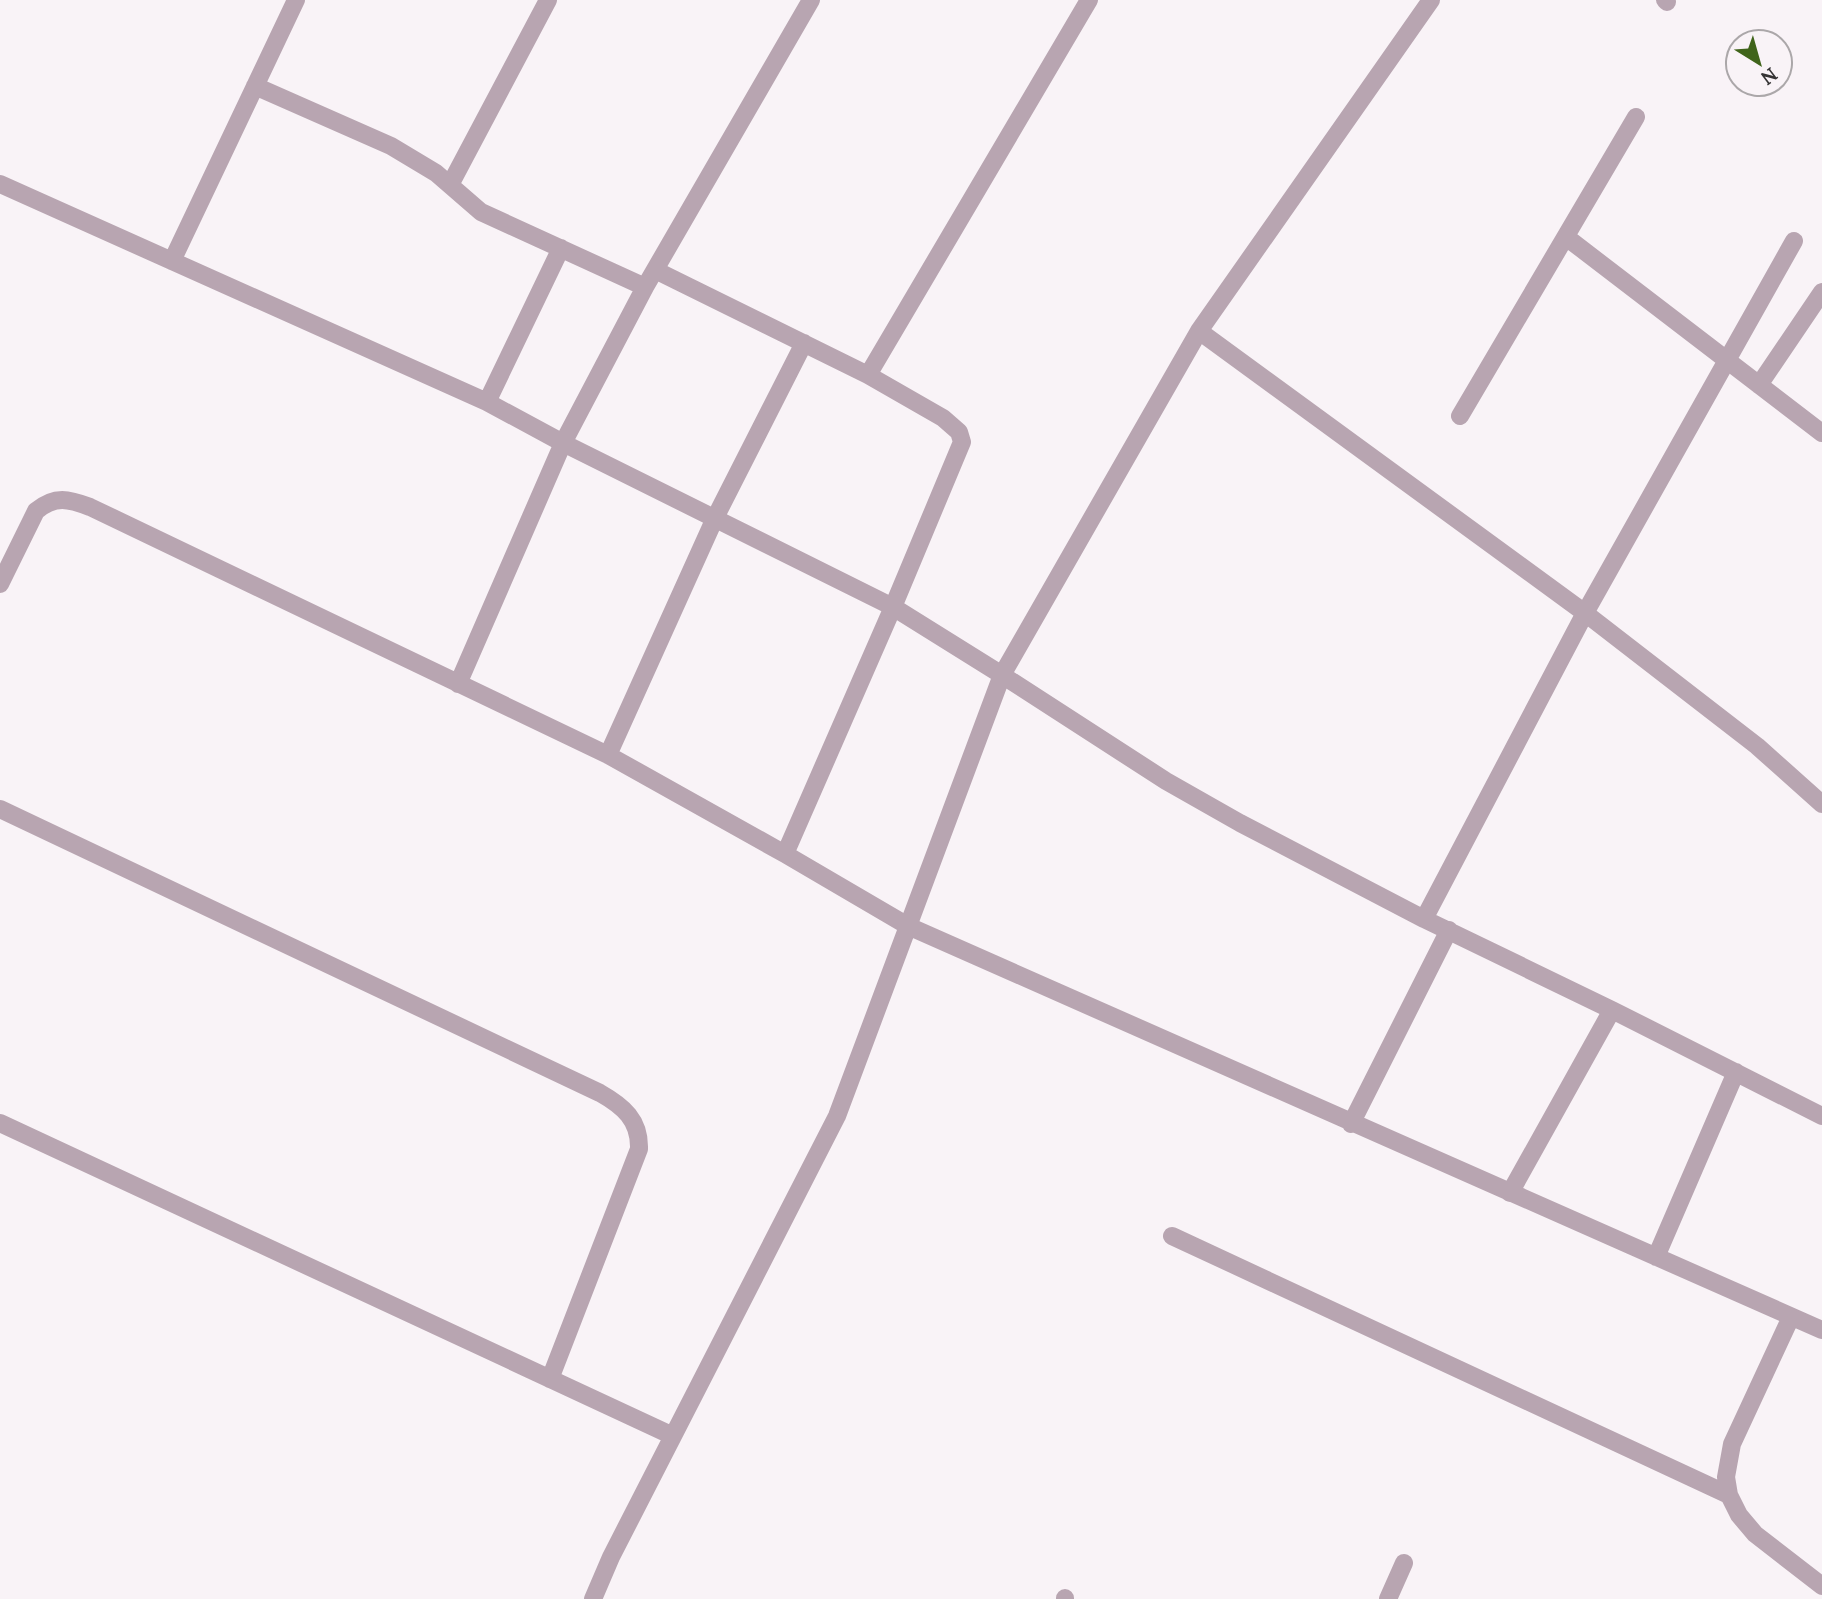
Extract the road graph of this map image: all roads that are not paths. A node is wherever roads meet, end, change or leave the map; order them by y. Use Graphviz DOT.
graph roads {
  1 [pos="296,0"];
  2 [pos="548,0"];
  3 [pos="811,0"];
  4 [pos="1089,0"];
  5 [pos="1431,0"];
  6 [pos="255,86"];
  7 [pos="1636,117"];
  8 [pos="0,184"];
  9 [pos="450,185"];
  10 [pos="1566,237"];
  11 [pos="1794,242"];
  12 [pos="561,248"];
  13 [pos="172,261"];
  14 [pos="655,270"];
  15 [pos="645,287"];
  16 [pos="1822,292"];
  17 [pos="1199,331"];
  18 [pos="804,343"];
  19 [pos="1727,361"];
  20 [pos="868,375"];
  21 [pos="1759,385"];
  22 [pos="486,401"];
  23 [pos="1460,416"];
  24 [pos="1822,433"];
  25 [pos="563,443"];
  26 [pos="715,518"];
  27 [pos="0,584"];
  28 [pos="893,607"];
  29 [pos="1585,613"];
  30 [pos="1002,675"];
  31 [pos="458,684"];
  32 [pos="608,755"];
  33 [pos="1822,804"];
  34 [pos="0,809"];
  35 [pos="785,854"];
  36 [pos="1424,919"];
  37 [pos="908,926"];
  38 [pos="1450,930"];
  39 [pos="1612,1010"];
  40 [pos="1736,1072"];
  41 [pos="1822,1115"];
  42 [pos="0,1123"];
  43 [pos="1351,1124"];
  44 [pos="1510,1193"];
  45 [pos="1172,1236"];
  46 [pos="1656,1257"];
  47 [pos="1791,1317"];
  48 [pos="1822,1331"];
  49 [pos="551,1379"];
  50 [pos="673,1436"];
  51 [pos="1729,1495"];
  52 [pos="1404,1563"];
  53 [pos="1822,1586"];
  54 [pos="593,1599"];
  55 [pos="1388,1599"];
  1 -- 6 [label="street"];
  2 -- 9 [label="street"];
  3 -- 14 [label="street"];
  4 -- 20 [label="street"];
  5 -- 17 [label="street"];
  6 -- 9 [label="street"];
  6 -- 13 [label="street"];
  7 -- 10 [label="street"];
  8 -- 13 [label="street"];
  9 -- 12 [label="street"];
  10 -- 19 [label="street"];
  10 -- 23 [label="street"];
  11 -- 19 [label="street"];
  12 -- 15 [label="street"];
  12 -- 22 [label="street"];
  13 -- 22 [label="street"];
  14 -- 15 [label="street"];
  14 -- 18 [label="street"];
  15 -- 25 [label="street"];
  16 -- 21 [label="street"];
  17 -- 29 [label="street"];
  17 -- 30 [label="street"];
  18 -- 20 [label="street"];
  18 -- 26 [label="street"];
  19 -- 21 [label="street"];
  19 -- 29 [label="street"];
  20 -- 28 [label="street"];
  21 -- 24 [label="street"];
  22 -- 25 [label="street"];
  25 -- 26 [label="street"];
  25 -- 31 [label="street"];
  26 -- 28 [label="street"];
  26 -- 32 [label="street"];
  27 -- 31 [label="street"];
  28 -- 30 [label="street"];
  28 -- 35 [label="street"];
  29 -- 33 [label="street"];
  29 -- 36 [label="street"];
  30 -- 36 [label="street"];
  30 -- 37 [label="street"];
  31 -- 32 [label="street"];
  32 -- 35 [label="street"];
  34 -- 49 [label="street"];
  35 -- 37 [label="street"];
  36 -- 38 [label="street"];
  37 -- 43 [label="street"];
  37 -- 50 [label="street"];
  38 -- 39 [label="street"];
  38 -- 43 [label="street"];
  39 -- 40 [label="street"];
  39 -- 44 [label="street"];
  40 -- 41 [label="street"];
  40 -- 46 [label="street"];
  42 -- 49 [label="street"];
  43 -- 44 [label="street"];
  44 -- 46 [label="street"];
  45 -- 51 [label="street"];
  46 -- 47 [label="street"];
  47 -- 48 [label="street"];
  47 -- 51 [label="street"];
  49 -- 50 [label="street"];
  50 -- 54 [label="street"];
  51 -- 53 [label="street"];
  52 -- 55 [label="street"];
}
